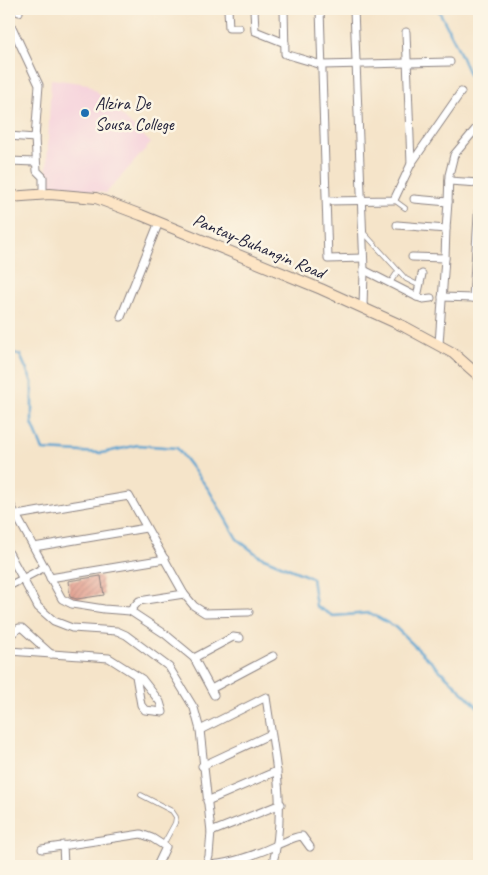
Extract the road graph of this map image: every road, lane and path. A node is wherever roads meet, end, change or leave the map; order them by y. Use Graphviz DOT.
graph roads {
  1 [pos="228,9"];
  2 [pos="254,9"];
  3 [pos="284,9"];
  4 [pos="320,9"];
  5 [pos="354,9"];
  6 [pos="11,25"];
  7 [pos="239,28"];
  8 [pos="406,32"];
  9 [pos="284,43"];
  10 [pos="450,62"];
  11 [pos="407,63"];
  12 [pos="356,64"];
  13 [pos="322,65"];
  14 [pos="460,92"];
  15 [pos="479,125"];
  16 [pos="9,136"];
  17 [pos="35,138"];
  18 [pos="9,160"];
  19 [pos="36,162"];
  20 [pos="411,164"];
  21 [pos="449,182"];
  22 [pos="479,183"];
  23 [pos="43,195"];
  24 [pos="9,197"];
  25 [pos="414,198"];
  26 [pos="360,200"];
  27 [pos="394,200"];
  28 [pos="479,200"];
  29 [pos="327,201"];
  30 [pos="448,202"];
  31 [pos="405,208"];
  32 [pos="478,212"];
  33 [pos="159,222"];
  34 [pos="397,225"];
  35 [pos="446,229"];
  36 [pos="362,230"];
  37 [pos="478,243"];
  38 [pos="412,257"];
  39 [pos="363,258"];
  40 [pos="445,258"];
  41 [pos="364,270"];
  42 [pos="398,271"];
  43 [pos="477,271"];
  44 [pos="422,274"];
  45 [pos="390,283"];
  46 [pos="420,286"];
  47 [pos="442,296"];
  48 [pos="418,297"];
  49 [pos="431,298"];
  50 [pos="476,298"];
  51 [pos="363,308"];
  52 [pos="121,317"];
  53 [pos="439,344"];
  54 [pos="479,376"];
  55 [pos="9,502"];
  56 [pos="17,515"];
  57 [pos="146,528"];
  58 [pos="34,548"];
  59 [pos="9,552"];
  60 [pos="165,559"];
  61 [pos="45,567"];
  62 [pos="23,578"];
  63 [pos="50,578"];
  64 [pos="9,586"];
  65 [pos="184,594"];
  66 [pos="130,611"];
  67 [pos="249,612"];
  68 [pos="9,636"];
  69 [pos="240,638"];
  70 [pos="9,651"];
  71 [pos="50,654"];
  72 [pos="273,656"];
  73 [pos="194,658"];
  74 [pos="136,676"];
  75 [pos="200,730"];
  76 [pos="271,734"];
  77 [pos="202,766"];
  78 [pos="277,771"];
  79 [pos="141,795"];
  80 [pos="207,801"];
  81 [pos="280,804"];
  82 [pos="211,832"];
  83 [pos="63,845"];
  84 [pos="163,845"];
  85 [pos="278,845"];
  86 [pos="310,847"];
  87 [pos="42,849"];
  88 [pos="206,865"];
  89 [pos="64,866"];
  90 [pos="157,866"];
  91 [pos="272,866"];
  1 -- 7 [label="street"];
  2 -- 9 [label="street"];
  3 -- 9 [label="street"];
  4 -- 13 [label="street"];
  5 -- 12 [label="street"];
  6 -- 17 [label="street"];
  8 -- 11 [label="street"];
  9 -- 13 [label="street"];
  10 -- 11 [label="street"];
  11 -- 12 [label="street"];
  11 -- 20 [label="street"];
  12 -- 13 [label="street"];
  12 -- 26 [label="street"];
  13 -- 29 [label="street"];
  14 -- 20 [label="street"];
  15 -- 21 [label="street"];
  16 -- 17 [label="street"];
  17 -- 19 [label="street"];
  18 -- 19 [label="street"];
  19 -- 23 [label="street"];
  20 -- 27 [label="street"];
  21 -- 22 [label="street"];
  21 -- 30 [label="street"];
  23 -- 24 [label="street, Pantay-Buhangin Road"];
  23 -- 33 [label="street, Pantay-Buhangin Road"];
  25 -- 30 [label="street"];
  26 -- 27 [label="street"];
  26 -- 29 [label="street"];
  26 -- 36 [label="street"];
  27 -- 31 [label="lane"];
  28 -- 32 [label="street"];
  29 -- 39 [label="street"];
  30 -- 35 [label="street"];
  32 -- 37 [label="street"];
  33 -- 51 [label="street, Pantay-Buhangin Road"];
  33 -- 52 [label="street"];
  34 -- 35 [label="street"];
  35 -- 40 [label="street"];
  36 -- 39 [label="street"];
  36 -- 42 [label="lane"];
  37 -- 43 [label="street"];
  38 -- 40 [label="street"];
  39 -- 41 [label="street"];
  40 -- 47 [label="street"];
  41 -- 45 [label="street"];
  41 -- 51 [label="street"];
  42 -- 45 [label="lane"];
  42 -- 46 [label="lane"];
  43 -- 50 [label="street"];
  44 -- 46 [label="street"];
  45 -- 48 [label="street"];
  46 -- 48 [label="street"];
  47 -- 50 [label="street"];
  47 -- 53 [label="street"];
  48 -- 49 [label="street"];
  51 -- 53 [label="street, Pantay-Buhangin Road"];
  53 -- 54 [label="street, Pantay-Buhangin Road"];
  55 -- 56 [label="street"];
  56 -- 57 [label="street"];
  56 -- 58 [label="street"];
  57 -- 58 [label="street"];
  57 -- 60 [label="street"];
  58 -- 61 [label="street"];
  59 -- 62 [label="street"];
  60 -- 63 [label="street"];
  60 -- 65 [label="street"];
  61 -- 62 [label="street"];
  61 -- 63 [label="street"];
  62 -- 64 [label="street"];
  62 -- 75 [label="street"];
  63 -- 66 [label="street"];
  65 -- 66 [label="street"];
  65 -- 67 [label="street"];
  66 -- 73 [label="street"];
  68 -- 71 [label="street"];
  69 -- 73 [label="street"];
  70 -- 71 [label="street"];
  71 -- 74 [label="street"];
  72 -- 73 [label="street"];
  74 -- 74 [label="street"];
  75 -- 76 [label="street"];
  75 -- 77 [label="street"];
  76 -- 77 [label="street"];
  76 -- 78 [label="street"];
  77 -- 80 [label="street"];
  78 -- 80 [label="street"];
  78 -- 81 [label="street"];
  79 -- 84 [label="lane"];
  80 -- 82 [label="street"];
  81 -- 82 [label="street"];
  81 -- 85 [label="street"];
  82 -- 88 [label="street"];
  83 -- 84 [label="street"];
  83 -- 87 [label="street"];
  83 -- 89 [label="street"];
  84 -- 90 [label="street"];
  85 -- 86 [label="street"];
  85 -- 88 [label="street"];
  85 -- 91 [label="street"];
}
